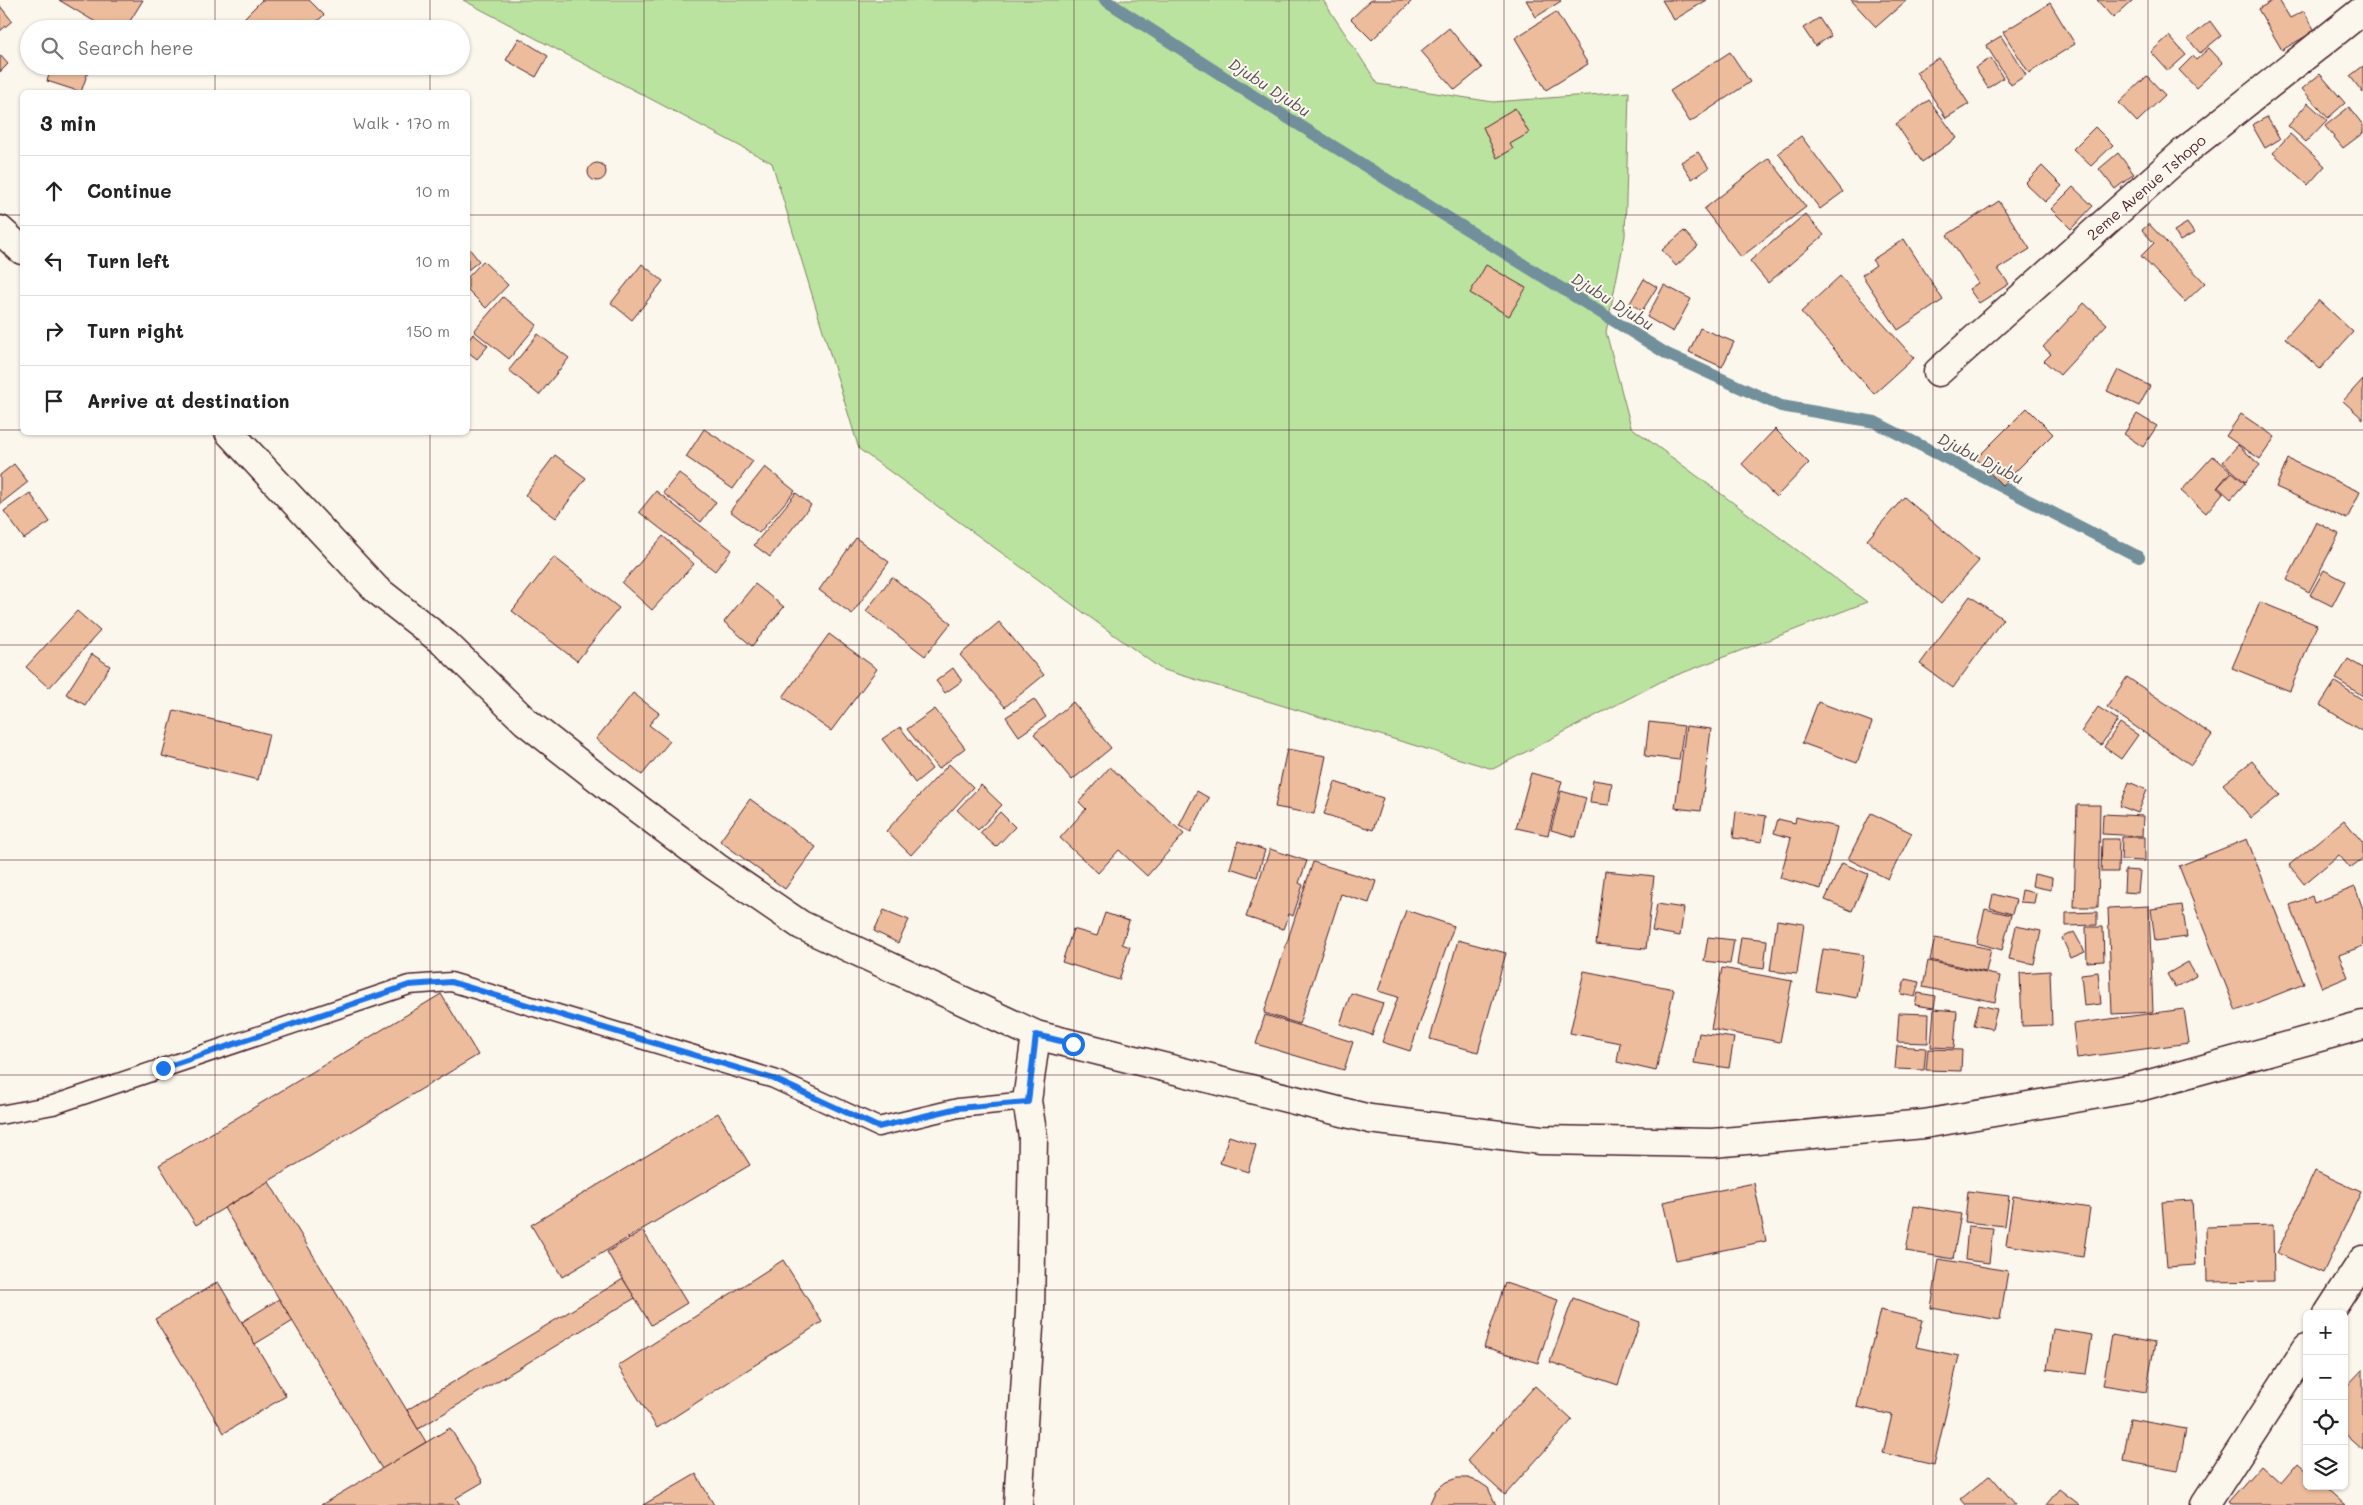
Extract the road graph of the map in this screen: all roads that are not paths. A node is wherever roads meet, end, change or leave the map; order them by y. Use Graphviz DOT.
graph roads {
  1 [pos="2363,10"];
  2 [pos="0,230"];
  3 [pos="20,248"];
  4 [pos="1938,372"];
  5 [pos="232,435"];
  6 [pos="2363,1025"];
  7 [pos="1036,1035"];
  8 [pos="1028,1102"];
  9 [pos="0,1115"];
  10 [pos="2363,1260"];
  11 [pos="2331,1310"];
  12 [pos="2303,1354"];
  13 [pos="2207,1504"];
  14 [pos="1018,1505"];
  1 -- 4 [label="street, 2eme Avenue Tshopo"];
  2 -- 3 [label="street"];
  5 -- 7 [label="street"];
  6 -- 7 [label="street"];
  7 -- 8 [label="street"];
  8 -- 9 [label="lane"];
  8 -- 14 [label="street"];
  10 -- 11 [label="street"];
  12 -- 13 [label="street"];
}
